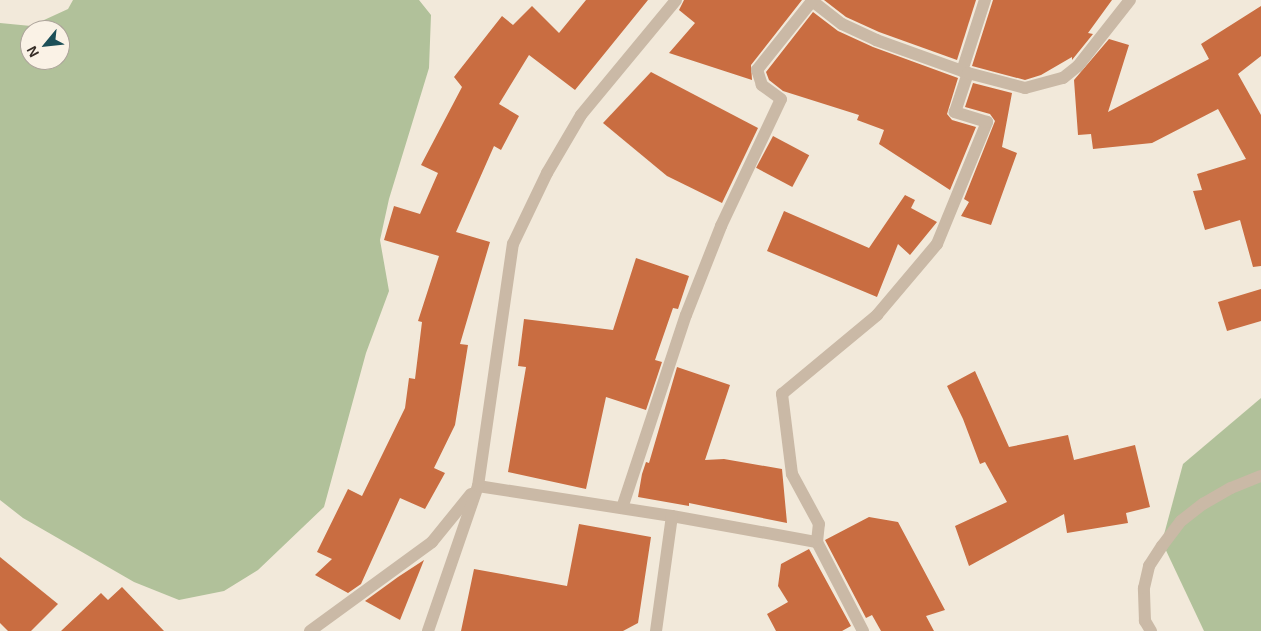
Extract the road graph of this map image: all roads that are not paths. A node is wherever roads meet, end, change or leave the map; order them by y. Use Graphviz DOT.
graph roads {
  1 [pos="676,0"];
  2 [pos="811,0"];
  3 [pos="984,0"];
  4 [pos="1130,0"];
  5 [pos="965,72"];
  6 [pos="1261,476"];
  7 [pos="478,486"];
  8 [pos="622,508"];
  9 [pos="672,516"];
  10 [pos="817,542"];
  11 [pos="310,631"];
  12 [pos="428,631"];
  13 [pos="656,631"];
  14 [pos="863,631"];
  15 [pos="1150,631"];
  1 -- 7 [label="street"];
  2 -- 5 [label="street"];
  2 -- 8 [label="street"];
  3 -- 5 [label="street"];
  4 -- 5 [label="street"];
  5 -- 10 [label="street"];
  6 -- 15 [label="street"];
  7 -- 8 [label="street"];
  7 -- 11 [label="street"];
  7 -- 12 [label="street"];
  8 -- 9 [label="street"];
  9 -- 10 [label="street"];
  9 -- 13 [label="street"];
  10 -- 14 [label="street"];
}
